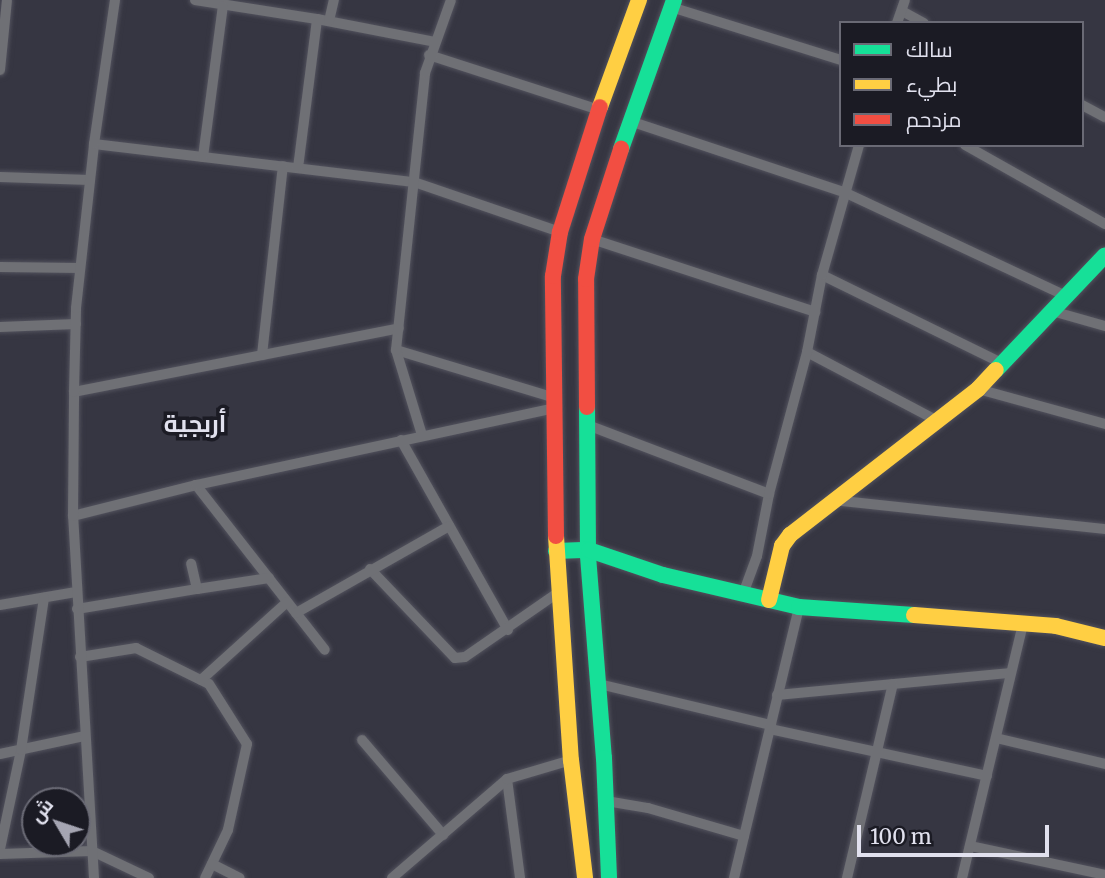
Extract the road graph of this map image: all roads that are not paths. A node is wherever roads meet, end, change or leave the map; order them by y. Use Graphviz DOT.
graph roads {
  1 [pos="7,0"];
  2 [pos="115,0"];
  3 [pos="195,0"];
  4 [pos="334,0"];
  5 [pos="451,0"];
  6 [pos="639,0"];
  7 [pos="241,4"];
  8 [pos="672,4"];
  9 [pos="223,6"];
  10 [pos="903,6"];
  11 [pos="317,19"];
  12 [pos="329,21"];
  13 [pos="922,21"];
  14 [pos="435,42"];
  15 [pos="429,55"];
  16 [pos="839,59"];
  17 [pos="0,70"];
  18 [pos="1084,106"];
  19 [pos="598,110"];
  20 [pos="1105,117"];
  21 [pos="630,121"];
  22 [pos="94,144"];
  23 [pos="858,147"];
  24 [pos="969,147"];
  25 [pos="202,157"];
  26 [pos="283,166"];
  27 [pos="298,168"];
  28 [pos="0,177"];
  29 [pos="90,180"];
  30 [pos="414,182"];
  31 [pos="846,193"];
  32 [pos="1105,224"];
  33 [pos="560,232"];
  34 [pos="592,239"];
  35 [pos="1105,255"];
  36 [pos="0,267"];
  37 [pos="80,268"];
  38 [pos="822,275"];
  39 [pos="1066,296"];
  40 [pos="1052,311"];
  41 [pos="815,312"];
  42 [pos="76,324"];
  43 [pos="1105,326"];
  44 [pos="0,327"];
  45 [pos="398,328"];
  46 [pos="396,350"];
  47 [pos="807,352"];
  48 [pos="262,355"];
  49 [pos="1002,363"];
  50 [pos="978,389"];
  51 [pos="74,392"];
  52 [pos="552,403"];
  53 [pos="936,420"];
  54 [pos="585,424"];
  55 [pos="1105,424"];
  56 [pos="422,435"];
  57 [pos="401,440"];
  58 [pos="196,485"];
  59 [pos="769,494"];
  60 [pos="832,500"];
  61 [pos="73,516"];
  62 [pos="449,526"];
  63 [pos="1105,529"];
  64 [pos="589,550"];
  65 [pos="556,551"];
  66 [pos="191,564"];
  67 [pos="370,569"];
  68 [pos="269,578"];
  69 [pos="197,589"];
  70 [pos="76,592"];
  71 [pos="559,592"];
  72 [pos="743,594"];
  73 [pos="44,598"];
  74 [pos="769,600"];
  75 [pos="288,602"];
  76 [pos="0,605"];
  77 [pos="799,607"];
  78 [pos="77,609"];
  79 [pos="296,613"];
  80 [pos="1023,623"];
  81 [pos="508,630"];
  82 [pos="1105,638"];
  83 [pos="325,650"];
  84 [pos="80,657"];
  85 [pos="1012,673"];
  86 [pos="201,680"];
  87 [pos="598,684"];
  88 [pos="893,684"];
  89 [pos="777,695"];
  90 [pos="770,727"];
  91 [pos="85,736"];
  92 [pos="996,738"];
  93 [pos="362,740"];
  94 [pos="21,750"];
  95 [pos="0,754"];
  96 [pos="876,754"];
  97 [pos="571,760"];
  98 [pos="1105,764"];
  99 [pos="987,776"];
  100 [pos="507,779"];
  101 [pos="606,801"];
  102 [pos="443,835"];
  103 [pos="744,836"];
  104 [pos="970,846"];
  105 [pos="92,851"];
  106 [pos="0,852"];
  107 [pos="212,864"];
  108 [pos="1105,875"];
  109 [pos="94,878"];
  110 [pos="149,878"];
  111 [pos="205,878"];
  112 [pos="240,878"];
  113 [pos="392,878"];
  114 [pos="520,878"];
  115 [pos="585,878"];
  116 [pos="609,878"];
  117 [pos="734,878"];
  118 [pos="847,878"];
  119 [pos="962,878"];
  1 -- 17 [label="street"];
  2 -- 22 [label="street"];
  3 -- 9 [label="street"];
  4 -- 12 [label="street"];
  5 -- 14 [label="street"];
  6 -- 19 [label="main road"];
  7 -- 9 [label="street"];
  7 -- 11 [label="street"];
  8 -- 16 [label="street"];
  8 -- 21 [label="main road"];
  9 -- 25 [label="street"];
  10 -- 13 [label="street"];
  11 -- 12 [label="street"];
  11 -- 27 [label="street"];
  12 -- 14 [label="street"];
  14 -- 15 [label="street"];
  15 -- 19 [label="street"];
  15 -- 30 [label="street"];
  18 -- 20 [label="street"];
  19 -- 33 [label="main road"];
  21 -- 31 [label="street"];
  21 -- 34 [label="main road"];
  22 -- 25 [label="street"];
  22 -- 29 [label="street"];
  23 -- 31 [label="street"];
  24 -- 32 [label="street"];
  25 -- 26 [label="street"];
  26 -- 27 [label="street"];
  26 -- 48 [label="street"];
  27 -- 30 [label="street"];
  28 -- 29 [label="street"];
  29 -- 37 [label="street"];
  30 -- 33 [label="street"];
  30 -- 45 [label="street"];
  31 -- 38 [label="street"];
  31 -- 39 [label="street"];
  33 -- 52 [label="main road"];
  34 -- 41 [label="street"];
  34 -- 54 [label="main road"];
  35 -- 39 [label="main road"];
  36 -- 37 [label="street"];
  37 -- 42 [label="street"];
  38 -- 41 [label="street"];
  38 -- 49 [label="street"];
  39 -- 40 [label="main road"];
  40 -- 43 [label="street"];
  40 -- 49 [label="main road"];
  41 -- 47 [label="street"];
  42 -- 44 [label="street"];
  42 -- 51 [label="street"];
  45 -- 46 [label="street"];
  45 -- 48 [label="street"];
  46 -- 52 [label="street"];
  46 -- 56 [label="street"];
  47 -- 53 [label="street"];
  47 -- 59 [label="street"];
  48 -- 51 [label="street"];
  49 -- 50 [label="main road"];
  50 -- 53 [label="main road"];
  50 -- 55 [label="street"];
  51 -- 61 [label="street"];
  52 -- 56 [label="street"];
  52 -- 65 [label="main road"];
  53 -- 60 [label="main road"];
  54 -- 59 [label="street"];
  54 -- 64 [label="main road"];
  56 -- 57 [label="street"];
  57 -- 58 [label="street"];
  57 -- 62 [label="street"];
  58 -- 61 [label="street"];
  58 -- 68 [label="street"];
  59 -- 72 [label="street"];
  60 -- 63 [label="street"];
  60 -- 74 [label="main road"];
  61 -- 70 [label="street"];
  62 -- 67 [label="street"];
  62 -- 81 [label="street"];
  64 -- 65 [label="main road"];
  64 -- 72 [label="main road"];
  64 -- 87 [label="main road"];
  65 -- 71 [label="main road"];
  66 -- 69 [label="street"];
  67 -- 79 [label="street"];
  67 -- 81 [label="street"];
  68 -- 69 [label="street"];
  68 -- 75 [label="street"];
  69 -- 78 [label="street"];
  70 -- 73 [label="street"];
  70 -- 78 [label="street"];
  71 -- 81 [label="street"];
  71 -- 97 [label="main road"];
  72 -- 74 [label="main road"];
  73 -- 76 [label="street"];
  73 -- 94 [label="street"];
  74 -- 77 [label="main road"];
  75 -- 79 [label="street"];
  75 -- 86 [label="street"];
  77 -- 80 [label="main road"];
  77 -- 89 [label="street"];
  78 -- 84 [label="street"];
  79 -- 83 [label="street"];
  80 -- 82 [label="main road"];
  80 -- 85 [label="street"];
  84 -- 86 [label="street"];
  84 -- 91 [label="street"];
  85 -- 88 [label="street"];
  85 -- 92 [label="street"];
  86 -- 107 [label="street"];
  87 -- 90 [label="street"];
  87 -- 101 [label="main road"];
  88 -- 89 [label="street"];
  88 -- 96 [label="street"];
  89 -- 90 [label="street"];
  90 -- 96 [label="street"];
  90 -- 103 [label="street"];
  91 -- 94 [label="street"];
  91 -- 105 [label="street"];
  92 -- 98 [label="street"];
  92 -- 99 [label="street"];
  93 -- 102 [label="street"];
  94 -- 95 [label="street"];
  94 -- 106 [label="street"];
  96 -- 99 [label="street"];
  96 -- 118 [label="street"];
  97 -- 100 [label="street"];
  97 -- 115 [label="main road"];
  99 -- 104 [label="street"];
  100 -- 102 [label="street"];
  100 -- 114 [label="street"];
  101 -- 103 [label="street"];
  101 -- 116 [label="main road"];
  102 -- 113 [label="street"];
  103 -- 117 [label="street"];
  104 -- 108 [label="street"];
  104 -- 119 [label="street"];
  105 -- 106 [label="street"];
  105 -- 109 [label="street"];
  105 -- 110 [label="street"];
  107 -- 111 [label="street"];
  107 -- 112 [label="street"];
}
